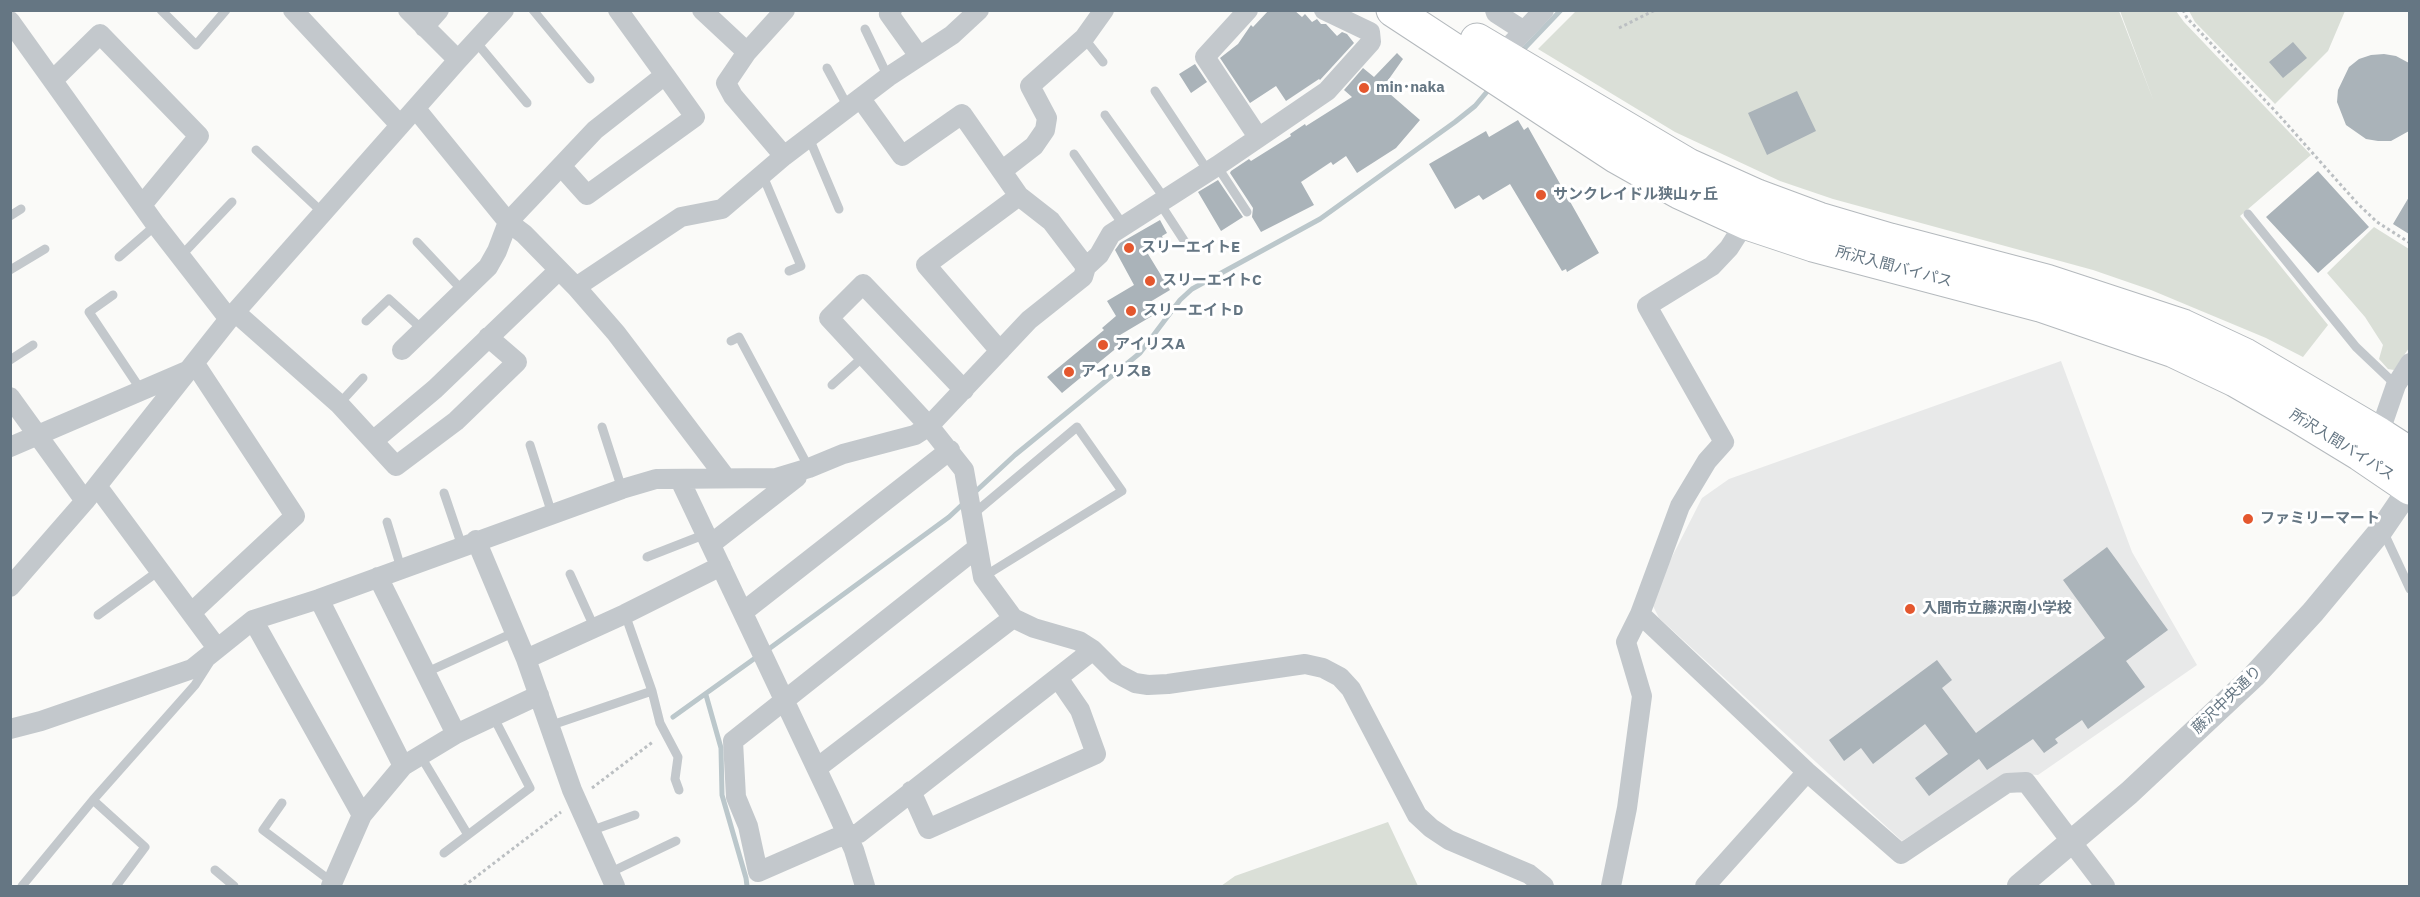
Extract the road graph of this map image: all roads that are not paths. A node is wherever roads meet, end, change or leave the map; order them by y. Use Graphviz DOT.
graph roads {
  1 [pos="162,10"];
  2 [pos="226,10"];
  3 [pos="293,10"];
  4 [pos="408,10"];
  5 [pos="439,10"];
  6 [pos="504,10"];
  7 [pos="533,10"];
  8 [pos="618,10"];
  9 [pos="702,10"];
  10 [pos="785,10"];
  11 [pos="892,10"];
  12 [pos="979,10"];
  13 [pos="1104,10"];
  14 [pos="1248,10"];
  15 [pos="1324,10"];
  16 [pos="1394,10"];
  17 [pos="1433,10"];
  18 [pos="1495,10"];
  19 [pos="1545,10"];
  20 [pos="10,21"];
  21 [pos="424,27"];
  22 [pos="865,29"];
  23 [pos="1524,31"];
  24 [pos="1084,38"];
  25 [pos="476,42"];
  26 [pos="747,52"];
  27 [pos="919,56"];
  28 [pos="458,60"];
  29 [pos="1104,62"];
  30 [pos="1502,64"];
  31 [pos="827,68"];
  32 [pos="665,75"];
  33 [pos="888,77"];
  34 [pos="590,79"];
  35 [pos="53,80"];
  36 [pos="1155,92"];
  37 [pos="527,103"];
  38 [pos="854,103"];
  39 [pos="416,109"];
  40 [pos="1105,115"];
  41 [pos="400,125"];
  42 [pos="1258,137"];
  43 [pos="809,138"];
  44 [pos="256,150"];
  45 [pos="1074,154"];
  46 [pos="784,156"];
  47 [pos="561,166"];
  48 [pos="1213,168"];
  49 [pos="1003,170"];
  50 [pos="763,176"];
  51 [pos="1019,196"];
  52 [pos="1162,201"];
  53 [pos="232,202"];
  54 [pos="142,205"];
  55 [pos="21,208"];
  56 [pos="1752,209"];
  57 [pos="839,210"];
  58 [pos="1247,212"];
  59 [pos="323,213"];
  60 [pos="2248,214"];
  61 [pos="10,216"];
  62 [pos="508,222"];
  63 [pos="156,225"];
  64 [pos="1124,226"];
  65 [pos="417,242"];
  66 [pos="1187,245"];
  67 [pos="45,249"];
  68 [pos="119,257"];
  69 [pos="180,257"];
  70 [pos="1086,267"];
  71 [pos="10,270"];
  72 [pos="559,270"];
  73 [pos="789,271"];
  74 [pos="576,287"];
  75 [pos="462,290"];
  76 [pos="113,295"];
  77 [pos="232,316"];
  78 [pos="366,321"];
  79 [pos="422,329"];
  80 [pos="488,337"];
  81 [pos="731,341"];
  82 [pos="33,345"];
  83 [pos="402,350"];
  84 [pos="1000,351"];
  85 [pos="864,356"];
  86 [pos="10,360"];
  87 [pos="2409,363"];
  88 [pos="193,366"];
  89 [pos="363,378"];
  90 [pos="832,385"];
  91 [pos="2396,386"];
  92 [pos="141,390"];
  93 [pos="964,390"];
  94 [pos="10,397"];
  95 [pos="339,404"];
  96 [pos="929,426"];
  97 [pos="602,427"];
  98 [pos="2379,434"];
  99 [pos="39,435"];
  100 [pos="373,441"];
  101 [pos="530,446"];
  102 [pos="10,447"];
  103 [pos="950,450"];
  104 [pos="2409,454"];
  105 [pos="809,468"];
  106 [pos="726,478"];
  107 [pos="680,480"];
  108 [pos="2409,488"];
  109 [pos="622,489"];
  110 [pos="91,493"];
  111 [pos="444,493"];
  112 [pos="971,512"];
  113 [pos="552,514"];
  114 [pos="387,522"];
  115 [pos="2382,529"];
  116 [pos="708,539"];
  117 [pos="469,543"];
  118 [pos="977,548"];
  119 [pos="647,557"];
  120 [pos="721,566"];
  121 [pos="400,568"];
  122 [pos="160,570"];
  123 [pos="570,574"];
  124 [pos="378,577"];
  125 [pos="983,577"];
  126 [pos="10,587"];
  127 [pos="2409,589"];
  128 [pos="319,599"];
  129 [pos="743,612"];
  130 [pos="191,613"];
  131 [pos="625,614"];
  132 [pos="1640,614"];
  133 [pos="98,615"];
  134 [pos="1013,618"];
  135 [pos="252,620"];
  136 [pos="595,628"];
  137 [pos="515,632"];
  138 [pos="217,648"];
  139 [pos="1093,650"];
  140 [pos="526,659"];
  141 [pos="427,672"];
  142 [pos="1058,678"];
  143 [pos="652,691"];
  144 [pos="538,695"];
  145 [pos="784,700"];
  146 [pos="493,716"];
  147 [pos="549,726"];
  148 [pos="10,729"];
  149 [pos="456,734"];
  150 [pos="420,755"];
  151 [pos="403,766"];
  152 [pos="817,768"];
  153 [pos="1807,772"];
  154 [pos="680,790"];
  155 [pos="911,791"];
  156 [pos="93,800"];
  157 [pos="282,803"];
  158 [pos="362,814"];
  159 [pos="635,815"];
  160 [pos="590,831"];
  161 [pos="468,835"];
  162 [pos="849,836"];
  163 [pos="675,842"];
  164 [pos="2073,843"];
  165 [pos="444,853"];
  166 [pos="215,870"];
  167 [pos="612,880"];
  168 [pos="332,885"];
  169 [pos="22,886"];
  170 [pos="116,886"];
  171 [pos="234,886"];
  172 [pos="865,886"];
  173 [pos="1544,886"];
  174 [pos="1611,886"];
  175 [pos="1705,886"];
  176 [pos="2019,886"];
  177 [pos="2105,886"];
  1 -- 2 [label="lane"];
  3 -- 41 [label="street"];
  4 -- 21 [label="street"];
  5 -- 21 [label="street"];
  6 -- 25 [label="street"];
  7 -- 34 [label="lane"];
  8 -- 32 [label="street"];
  9 -- 26 [label="street"];
  10 -- 26 [label="street"];
  11 -- 27 [label="street"];
  12 -- 27 [label="street"];
  13 -- 24 [label="street"];
  14 -- 42 [label="street"];
  15 -- 42 [label="street"];
  16 -- 30 [label="highway, 所沢入間バイパス"];
  17 -- 30 [label="highway, 所沢入間バイパス"];
  18 -- 23 [label="street"];
  19 -- 23 [label="street"];
  20 -- 35 [label="street"];
  21 -- 28 [label="street"];
  22 -- 33 [label="lane"];
  23 -- 30 [label="street"];
  24 -- 29 [label="lane"];
  24 -- 49 [label="street"];
  25 -- 28 [label="street"];
  25 -- 37 [label="lane"];
  26 -- 46 [label="street"];
  27 -- 33 [label="street"];
  28 -- 39 [label="street"];
  30 -- 56 [label="highway, 所沢入間バイパス"];
  31 -- 38 [label="lane"];
  32 -- 47 [label="street"];
  32 -- 47 [label="street"];
  33 -- 38 [label="street"];
  35 -- 54 [label="street"];
  35 -- 54 [label="street"];
  36 -- 48 [label="lane"];
  38 -- 43 [label="street"];
  38 -- 49 [label="street"];
  39 -- 41 [label="street"];
  39 -- 62 [label="street"];
  40 -- 52 [label="lane"];
  41 -- 59 [label="street"];
  42 -- 48 [label="street"];
  43 -- 46 [label="street"];
  43 -- 57 [label="lane"];
  44 -- 59 [label="lane"];
  45 -- 64 [label="lane"];
  46 -- 50 [label="street"];
  47 -- 62 [label="street"];
  48 -- 52 [label="street"];
  48 -- 58 [label="lane"];
  49 -- 51 [label="street"];
  50 -- 73 [label="lane"];
  50 -- 74 [label="street"];
  51 -- 70 [label="street"];
  51 -- 84 [label="street"];
  52 -- 64 [label="street"];
  52 -- 66 [label="lane"];
  53 -- 69 [label="lane"];
  54 -- 63 [label="street"];
  55 -- 61 [label="lane"];
  56 -- 98 [label="highway, 所沢入間バイパス"];
  56 -- 108 [label="highway, 所沢入間バイパス"];
  56 -- 132 [label="street"];
  59 -- 77 [label="street"];
  60 -- 91 [label="lane"];
  62 -- 72 [label="street"];
  62 -- 75 [label="street"];
  63 -- 68 [label="lane"];
  63 -- 69 [label="street"];
  64 -- 70 [label="street"];
  65 -- 75 [label="lane"];
  67 -- 71 [label="lane"];
  69 -- 77 [label="street"];
  70 -- 84 [label="street"];
  72 -- 74 [label="street"];
  72 -- 80 [label="street"];
  74 -- 106 [label="street"];
  75 -- 79 [label="street"];
  76 -- 92 [label="lane"];
  77 -- 88 [label="street"];
  77 -- 95 [label="street"];
  78 -- 79 [label="lane"];
  79 -- 83 [label="street"];
  80 -- 100 [label="street"];
  80 -- 100 [label="street"];
  81 -- 105 [label="lane"];
  82 -- 86 [label="lane"];
  84 -- 93 [label="street"];
  85 -- 90 [label="lane"];
  85 -- 93 [label="street"];
  85 -- 96 [label="street"];
  87 -- 91 [label="street"];
  88 -- 92 [label="street"];
  88 -- 110 [label="street"];
  88 -- 130 [label="street"];
  89 -- 95 [label="lane"];
  91 -- 98 [label="street"];
  92 -- 99 [label="street"];
  93 -- 96 [label="street"];
  94 -- 99 [label="street"];
  95 -- 100 [label="street"];
  96 -- 103 [label="street"];
  96 -- 105 [label="street"];
  97 -- 109 [label="lane"];
  98 -- 104 [label="highway, 所沢入間バイパス"];
  99 -- 102 [label="street"];
  99 -- 110 [label="street"];
  101 -- 113 [label="lane"];
  103 -- 112 [label="street"];
  103 -- 129 [label="street"];
  105 -- 106 [label="street"];
  105 -- 116 [label="street"];
  106 -- 107 [label="street"];
  107 -- 109 [label="street"];
  107 -- 116 [label="street"];
  108 -- 115 [label="street, 藤沢中央通り"];
  109 -- 113 [label="street"];
  110 -- 122 [label="street"];
  110 -- 126 [label="street"];
  111 -- 117 [label="lane"];
  112 -- 118 [label="street"];
  112 -- 125 [label="lane"];
  113 -- 117 [label="street"];
  114 -- 121 [label="lane"];
  115 -- 127 [label="lane"];
  115 -- 164 [label="street, 藤沢中央通り"];
  116 -- 119 [label="lane"];
  116 -- 120 [label="street"];
  117 -- 121 [label="street"];
  117 -- 137 [label="street"];
  118 -- 125 [label="street"];
  118 -- 145 [label="street"];
  120 -- 129 [label="street"];
  120 -- 131 [label="street"];
  121 -- 124 [label="street"];
  122 -- 130 [label="street"];
  122 -- 133 [label="lane"];
  123 -- 136 [label="lane"];
  124 -- 128 [label="street"];
  124 -- 141 [label="street"];
  125 -- 134 [label="street"];
  128 -- 135 [label="street"];
  128 -- 151 [label="street"];
  129 -- 145 [label="street"];
  130 -- 138 [label="street"];
  131 -- 136 [label="street"];
  131 -- 143 [label="lane"];
  132 -- 153 [label="street"];
  132 -- 174 [label="street"];
  134 -- 139 [label="street"];
  134 -- 152 [label="street"];
  135 -- 138 [label="street"];
  135 -- 158 [label="street"];
  136 -- 140 [label="street"];
  137 -- 140 [label="street"];
  137 -- 141 [label="lane"];
  138 -- 148 [label="street"];
  138 -- 156 [label="lane"];
  139 -- 142 [label="street"];
  139 -- 173 [label="street"];
  140 -- 144 [label="street"];
  141 -- 149 [label="street"];
  142 -- 155 [label="street"];
  142 -- 155 [label="street"];
  143 -- 147 [label="lane"];
  143 -- 154 [label="lane"];
  144 -- 146 [label="street"];
  144 -- 147 [label="street"];
  145 -- 152 [label="street"];
  145 -- 162 [label="street"];
  146 -- 149 [label="street"];
  146 -- 161 [label="lane"];
  147 -- 160 [label="street"];
  149 -- 150 [label="street"];
  150 -- 151 [label="street"];
  150 -- 161 [label="lane"];
  151 -- 158 [label="street"];
  152 -- 162 [label="street"];
  153 -- 164 [label="street"];
  153 -- 175 [label="street"];
  155 -- 162 [label="street"];
  156 -- 169 [label="lane"];
  156 -- 170 [label="lane"];
  157 -- 168 [label="lane"];
  158 -- 168 [label="street"];
  159 -- 160 [label="lane"];
  160 -- 167 [label="street"];
  161 -- 165 [label="lane"];
  162 -- 172 [label="street"];
  163 -- 167 [label="lane"];
  164 -- 176 [label="street, 藤沢中央通り"];
  164 -- 177 [label="street"];
  166 -- 171 [label="lane"];
}
